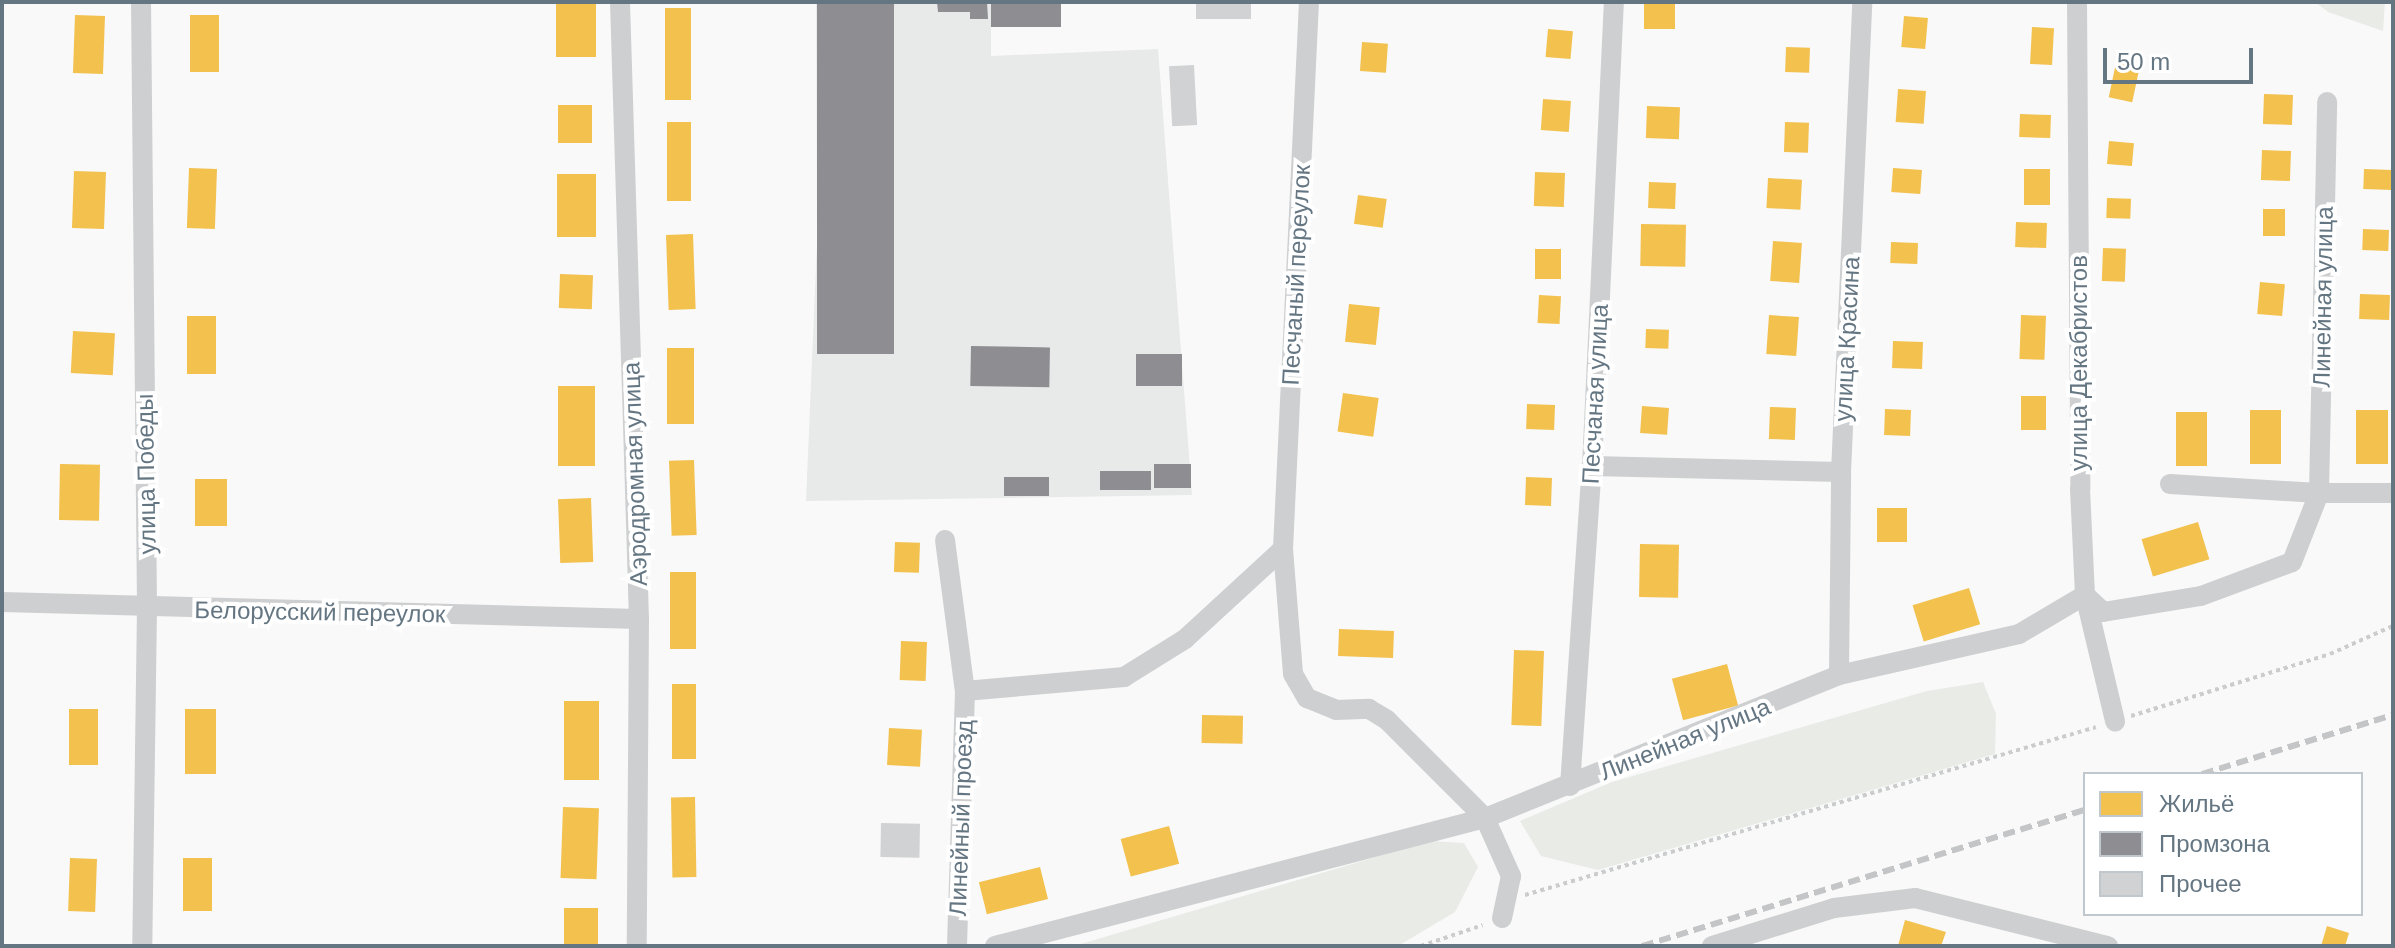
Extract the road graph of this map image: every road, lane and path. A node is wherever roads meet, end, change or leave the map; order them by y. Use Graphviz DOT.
graph roads {
  1 [pos="141,2"];
  2 [pos="620,2"];
  3 [pos="1309,2"];
  4 [pos="1614,2"];
  5 [pos="1862,2"];
  6 [pos="2077,2"];
  7 [pos="2327,102"];
  8 [pos="1592,466"];
  9 [pos="1841,472"];
  10 [pos="2170,484"];
  11 [pos="2319,493"];
  12 [pos="2393,493"];
  13 [pos="945,540"];
  14 [pos="1283,549"];
  15 [pos="2085,595"];
  16 [pos="2,602"];
  17 [pos="147,608"];
  18 [pos="639,619"];
  19 [pos="2393,626"];
  20 [pos="1839,675"];
  21 [pos="965,691"];
  22 [pos="2115,721"];
  23 [pos="1570,786"];
  24 [pos="1485,818"];
  25 [pos="1502,918"];
  26 [pos="142,946"];
  27 [pos="637,946"];
  28 [pos="957,946"];
  29 [pos="995,946"];
  30 [pos="1421,946"];
  31 [pos="1712,946"];
  32 [pos="2108,946"];
  1 -- 17 [label="street, улица Победы"];
  2 -- 18 [label="street, Аэродромная улица"];
  3 -- 14 [label="street, Песчаный переулок"];
  4 -- 8 [label="street, Песчаная улица"];
  5 -- 9 [label="street, улица Красина"];
  6 -- 15 [label="street, улица Декабристов"];
  7 -- 11 [label="street, Линейная улица"];
  8 -- 9 [label="street"];
  8 -- 23 [label="street, Песчаная улица"];
  9 -- 20 [label="street, улица Красина"];
  10 -- 11 [label="street"];
  11 -- 12 [label="street"];
  11 -- 15 [label="street, Линейная улица"];
  13 -- 21 [label="street, Линейный проезд"];
  14 -- 21 [label="street, Линейный проезд"];
  14 -- 24 [label="street"];
  15 -- 20 [label="street, Линейная улица"];
  15 -- 22 [label="street, улица Декабристов"];
  16 -- 17 [label="street, Белорусский переулок"];
  17 -- 18 [label="street, Белорусский переулок"];
  17 -- 26 [label="street, улица Победы"];
  18 -- 27 [label="street, Аэродромная улица"];
  19 -- 22 [label="path"];
  20 -- 23 [label="street, Линейная улица"];
  21 -- 28 [label="street, Линейный проезд"];
  22 -- 25 [label="path"];
  23 -- 24 [label="street, Линейная улица"];
  24 -- 25 [label="street"];
  24 -- 29 [label="street, Линейная улица"];
  25 -- 30 [label="path"];
  31 -- 32 [label="street"];
}
